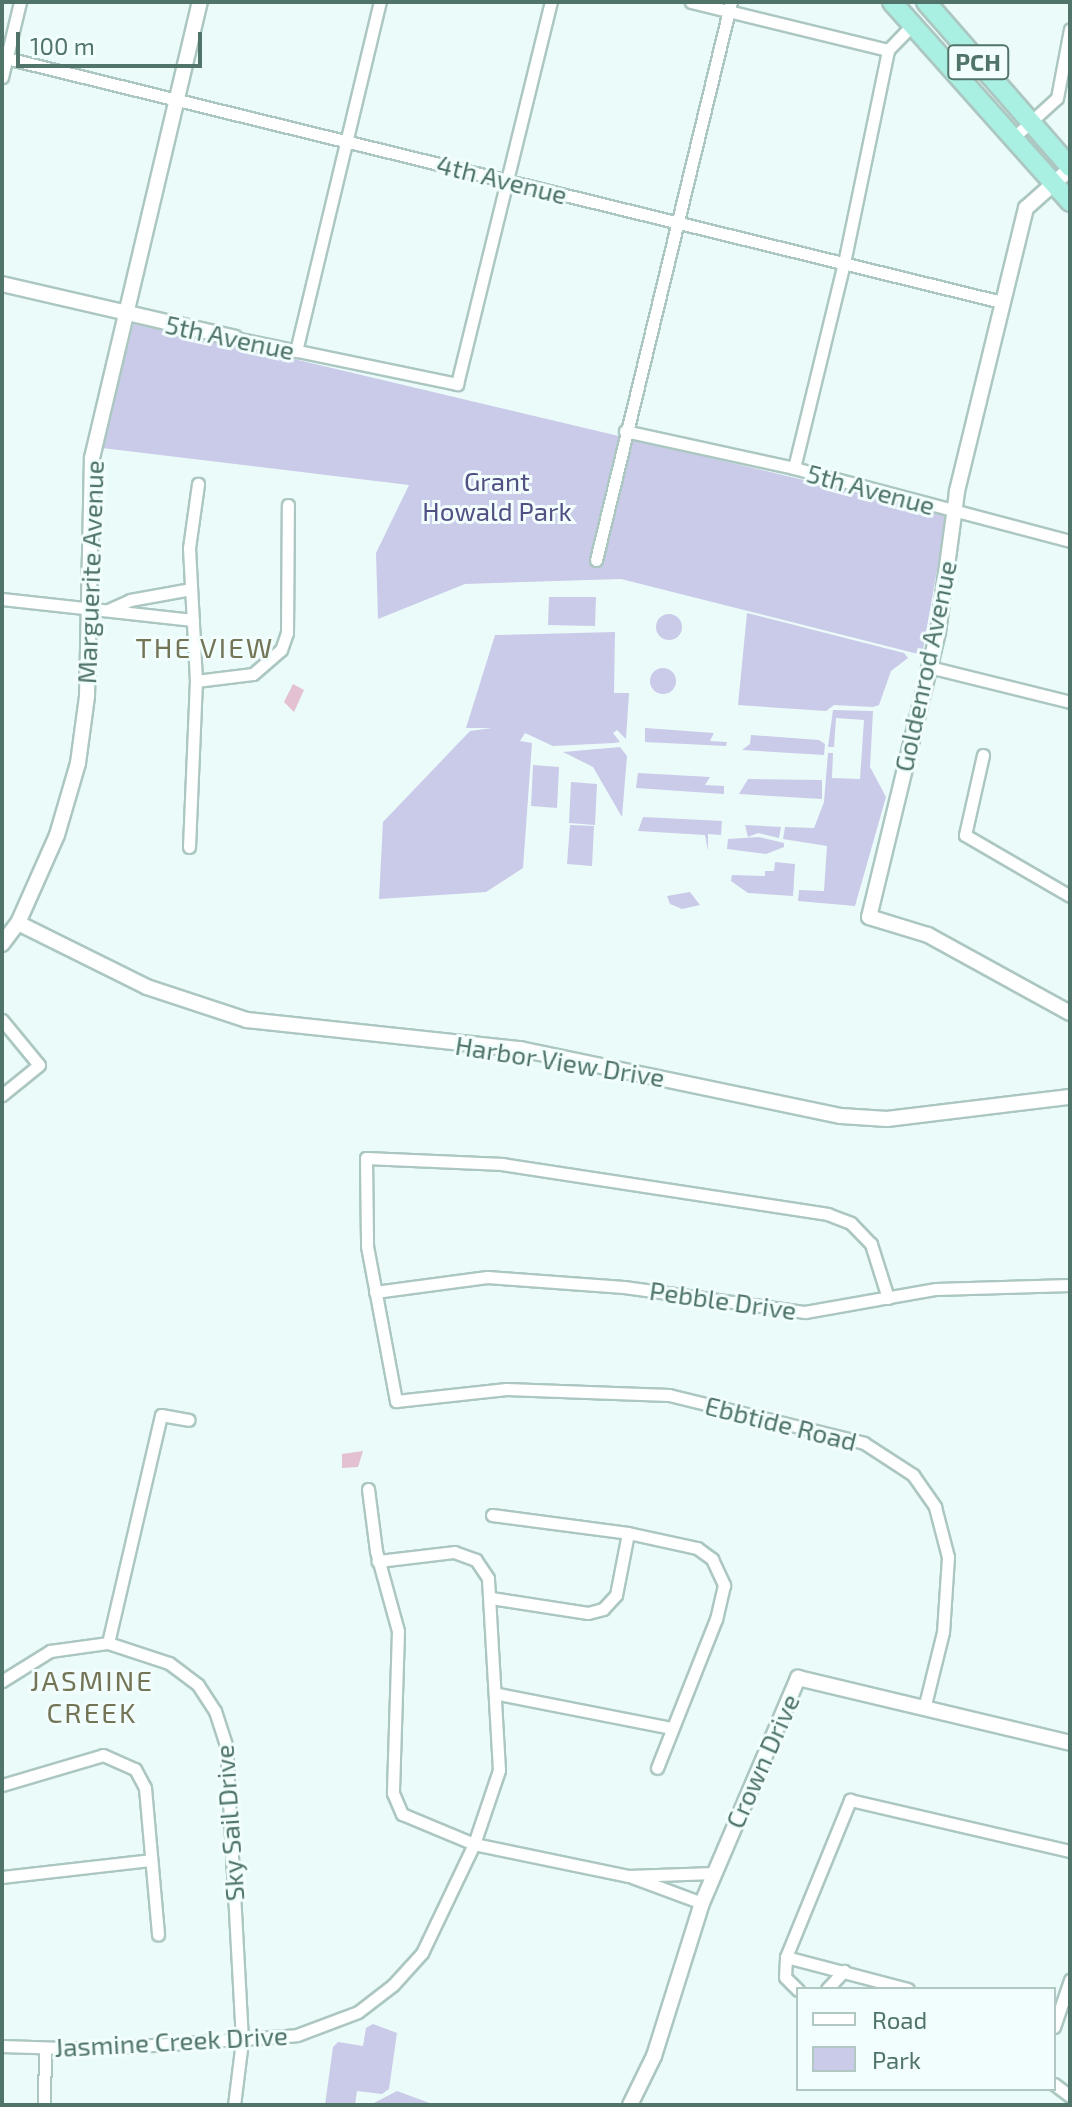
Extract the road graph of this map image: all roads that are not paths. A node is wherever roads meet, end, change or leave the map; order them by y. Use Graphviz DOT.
graph roads {
  1 [pos="20,2"];
  2 [pos="200,2"];
  3 [pos="380,2"];
  4 [pos="551,2"];
  5 [pos="691,2"];
  6 [pos="892,2"];
  7 [pos="926,2"];
  8 [pos="731,6"];
  9 [pos="912,25"];
  10 [pos="1070,29"];
  11 [pos="888,50"];
  12 [pos="4,57"];
  13 [pos="2,77"];
  14 [pos="177,100"];
  15 [pos="1030,121"];
  16 [pos="1013,138"];
  17 [pos="346,141"];
  18 [pos="1070,168"];
  19 [pos="508,180"];
  20 [pos="1054,183"];
  21 [pos="1070,202"];
  22 [pos="676,222"];
  23 [pos="844,263"];
  24 [pos="2,284"];
  25 [pos="1002,302"];
  26 [pos="124,314"];
  27 [pos="235,338"];
  28 [pos="296,351"];
  29 [pos="625,431"];
  30 [pos="794,468"];
  31 [pos="198,484"];
  32 [pos="288,505"];
  33 [pos="953,511"];
  34 [pos="1070,541"];
  35 [pos="596,560"];
  36 [pos="191,589"];
  37 [pos="2,599"];
  38 [pos="89,610"];
  39 [pos="108,610"];
  40 [pos="193,620"];
  41 [pos="929,667"];
  42 [pos="196,681"];
  43 [pos="1070,702"];
  44 [pos="983,755"];
  45 [pos="189,847"];
  46 [pos="1070,896"];
  47 [pos="18,923"];
  48 [pos="2,944"];
  49 [pos="1070,1013"];
  50 [pos="2,1020"];
  51 [pos="2,1095"];
  52 [pos="1070,1097"];
  53 [pos="1070,1285"];
  54 [pos="375,1292"];
  55 [pos="888,1298"];
  56 [pos="189,1420"];
  57 [pos="368,1489"];
  58 [pos="492,1515"];
  59 [pos="628,1533"];
  60 [pos="378,1561"];
  61 [pos="491,1598"];
  62 [pos="108,1643"];
  63 [pos="2,1681"];
  64 [pos="498,1694"];
  65 [pos="924,1709"];
  66 [pos="672,1728"];
  67 [pos="1070,1743"];
  68 [pos="657,1768"];
  69 [pos="2,1785"];
  70 [pos="474,1844"];
  71 [pos="1070,1851"];
  72 [pos="151,1860"];
  73 [pos="684,1870"];
  74 [pos="714,1873"];
  75 [pos="2,1877"];
  76 [pos="632,1877"];
  77 [pos="676,1894"];
  78 [pos="702,1903"];
  79 [pos="158,1934"];
  80 [pos="786,1957"];
  81 [pos="844,1971"];
  82 [pos="1070,1980"];
  83 [pos="829,1987"];
  84 [pos="901,1987"];
  85 [pos="796,1988"];
  86 [pos="1056,2021"];
  87 [pos="242,2041"];
  88 [pos="2,2046"];
  89 [pos="45,2048"];
  90 [pos="44,2105"];
  91 [pos="234,2105"];
  92 [pos="630,2105"];
  1 -- 12 [label="street"];
  2 -- 14 [label="street, Marguerite Avenue"];
  3 -- 17 [label="street"];
  4 -- 19 [label="street"];
  5 -- 8 [label="street"];
  6 -- 9 [label="highway, PCH"];
  7 -- 15 [label="highway, PCH"];
  8 -- 11 [label="street"];
  8 -- 22 [label="street"];
  9 -- 11 [label="street"];
  9 -- 16 [label="highway, PCH"];
  10 -- 15 [label="street"];
  11 -- 23 [label="street"];
  12 -- 13 [label="street"];
  12 -- 14 [label="street, 4th Avenue"];
  14 -- 17 [label="street, 4th Avenue"];
  14 -- 26 [label="street, Marguerite Avenue"];
  15 -- 16 [label="street"];
  15 -- 18 [label="highway, PCH"];
  16 -- 20 [label="highway, PCH"];
  17 -- 19 [label="street, 4th Avenue"];
  17 -- 28 [label="street"];
  18 -- 20 [label="street, Goldenrod Avenue"];
  19 -- 22 [label="street, 4th Avenue"];
  19 -- 28 [label="street, 5th Avenue"];
  20 -- 21 [label="highway, PCH"];
  20 -- 25 [label="street, Goldenrod Avenue"];
  22 -- 23 [label="street, 4th Avenue"];
  22 -- 29 [label="street"];
  23 -- 25 [label="street, 4th Avenue"];
  23 -- 30 [label="street"];
  24 -- 26 [label="street, 5th Avenue"];
  25 -- 33 [label="street, Goldenrod Avenue"];
  26 -- 27 [label="street, 5th Avenue"];
  26 -- 38 [label="street, Marguerite Avenue"];
  27 -- 28 [label="street, 5th Avenue"];
  29 -- 30 [label="street, 5th Avenue"];
  29 -- 35 [label="street"];
  30 -- 33 [label="street, 5th Avenue"];
  31 -- 36 [label="street"];
  32 -- 42 [label="street"];
  33 -- 34 [label="street, 5th Avenue"];
  33 -- 41 [label="street, Goldenrod Avenue"];
  36 -- 39 [label="street"];
  36 -- 40 [label="street"];
  37 -- 38 [label="street"];
  38 -- 39 [label="street"];
  38 -- 47 [label="street, Marguerite Avenue"];
  39 -- 40 [label="street"];
  40 -- 42 [label="street"];
  41 -- 43 [label="street"];
  41 -- 49 [label="street, Goldenrod Avenue"];
  42 -- 45 [label="street"];
  44 -- 46 [label="street"];
  47 -- 48 [label="street, Marguerite Avenue"];
  47 -- 52 [label="street, Harbor View Drive"];
  50 -- 51 [label="street"];
  53 -- 55 [label="street, Pebble Drive"];
  54 -- 55 [label="street, Pebble Drive"];
  54 -- 55 [label="street"];
  54 -- 65 [label="street, Ebbtide Road"];
  56 -- 62 [label="street"];
  57 -- 60 [label="street"];
  58 -- 59 [label="street"];
  59 -- 61 [label="street"];
  59 -- 66 [label="street"];
  60 -- 61 [label="street, Jasmine Creek Drive"];
  60 -- 70 [label="street"];
  61 -- 64 [label="street, Jasmine Creek Drive"];
  62 -- 63 [label="street, Sky Sail Drive"];
  62 -- 87 [label="street, Sky Sail Drive"];
  64 -- 66 [label="street"];
  64 -- 70 [label="street, Jasmine Creek Drive"];
  65 -- 67 [label="street, Crown Drive"];
  65 -- 74 [label="street, Crown Drive"];
  66 -- 68 [label="street"];
  69 -- 72 [label="street"];
  70 -- 76 [label="street"];
  70 -- 87 [label="street, Jasmine Creek Drive"];
  71 -- 80 [label="street"];
  72 -- 75 [label="street"];
  72 -- 79 [label="street"];
  73 -- 74 [label="street"];
  73 -- 76 [label="street"];
  73 -- 77 [label="street"];
  74 -- 78 [label="street, Crown Drive"];
  76 -- 77 [label="street"];
  77 -- 78 [label="street"];
  78 -- 92 [label="street, Crown Drive"];
  80 -- 81 [label="street"];
  80 -- 85 [label="street"];
  81 -- 83 [label="street"];
  81 -- 84 [label="street"];
  82 -- 86 [label="street"];
  87 -- 89 [label="street, Jasmine Creek Drive"];
  87 -- 91 [label="street, Sky Sail Drive"];
  88 -- 89 [label="street, Jasmine Creek Drive"];
  89 -- 90 [label="street"];
}
